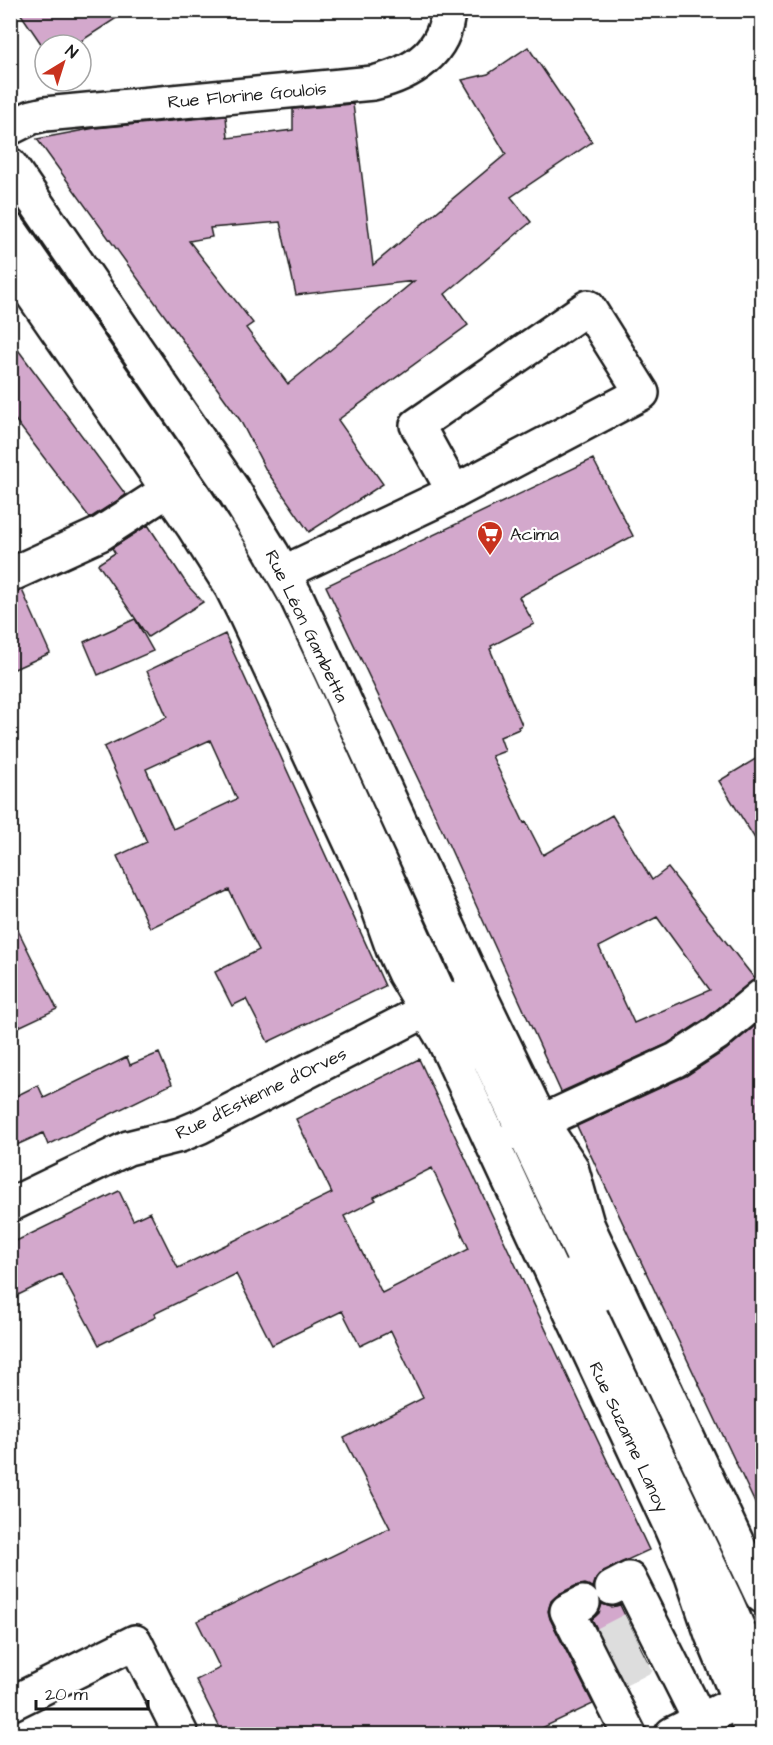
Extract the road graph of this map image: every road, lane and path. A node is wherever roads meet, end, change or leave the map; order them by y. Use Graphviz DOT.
graph roads {
  1 [pos="448,10"];
  2 [pos="12,122"];
  3 [pos="10,165"];
  4 [pos="10,204"];
  5 [pos="10,230"];
  6 [pos="10,262"];
  7 [pos="168,490"];
  8 [pos="454,492"];
  9 [pos="283,573"];
  10 [pos="10,576"];
  11 [pos="762,996"];
  12 [pos="450,998"];
  13 [pos="516,1134"];
  14 [pos="10,1205"];
  15 [pos="762,1596"];
  16 [pos="762,1636"];
  17 [pos="625,1650"];
  18 [pos="750,1692"];
  19 [pos="10,1704"];
  20 [pos="686,1727"];
  21 [pos="181,1734"];
  22 [pos="629,1734"];
  23 [pos="753,1734"];
  1 -- 2 [label="main road, Rue Florine Goulois"];
  3 -- 9 [label="main road, Rue Léon Gambetta"];
  4 -- 12 [label="main road"];
  5 -- 12 [label="main road"];
  6 -- 7 [label="main road, Rue Léon Gambetta"];
  7 -- 10 [label="main road"];
  7 -- 12 [label="main road, Rue Léon Gambetta"];
  8 -- 8 [label="main road"];
  8 -- 9 [label="main road"];
  9 -- 12 [label="main road, Rue Léon Gambetta"];
  11 -- 13 [label="main road"];
  12 -- 13 [label="main road, Rue Léon Gambetta"];
  12 -- 13 [label="main road, Rue Léon Gambetta"];
  12 -- 14 [label="main road, Rue d'Estienne d'Orves"];
  13 -- 15 [label="main road"];
  13 -- 16 [label="main road"];
  13 -- 18 [label="main road, Rue Suzanne Lanoy"];
  17 -- 17 [label="main road"];
  17 -- 20 [label="main road"];
  17 -- 22 [label="main road"];
  18 -- 20 [label="main road"];
  18 -- 23 [label="main road, Rue Suzanne Lanoy"];
  19 -- 21 [label="main road"];
}
